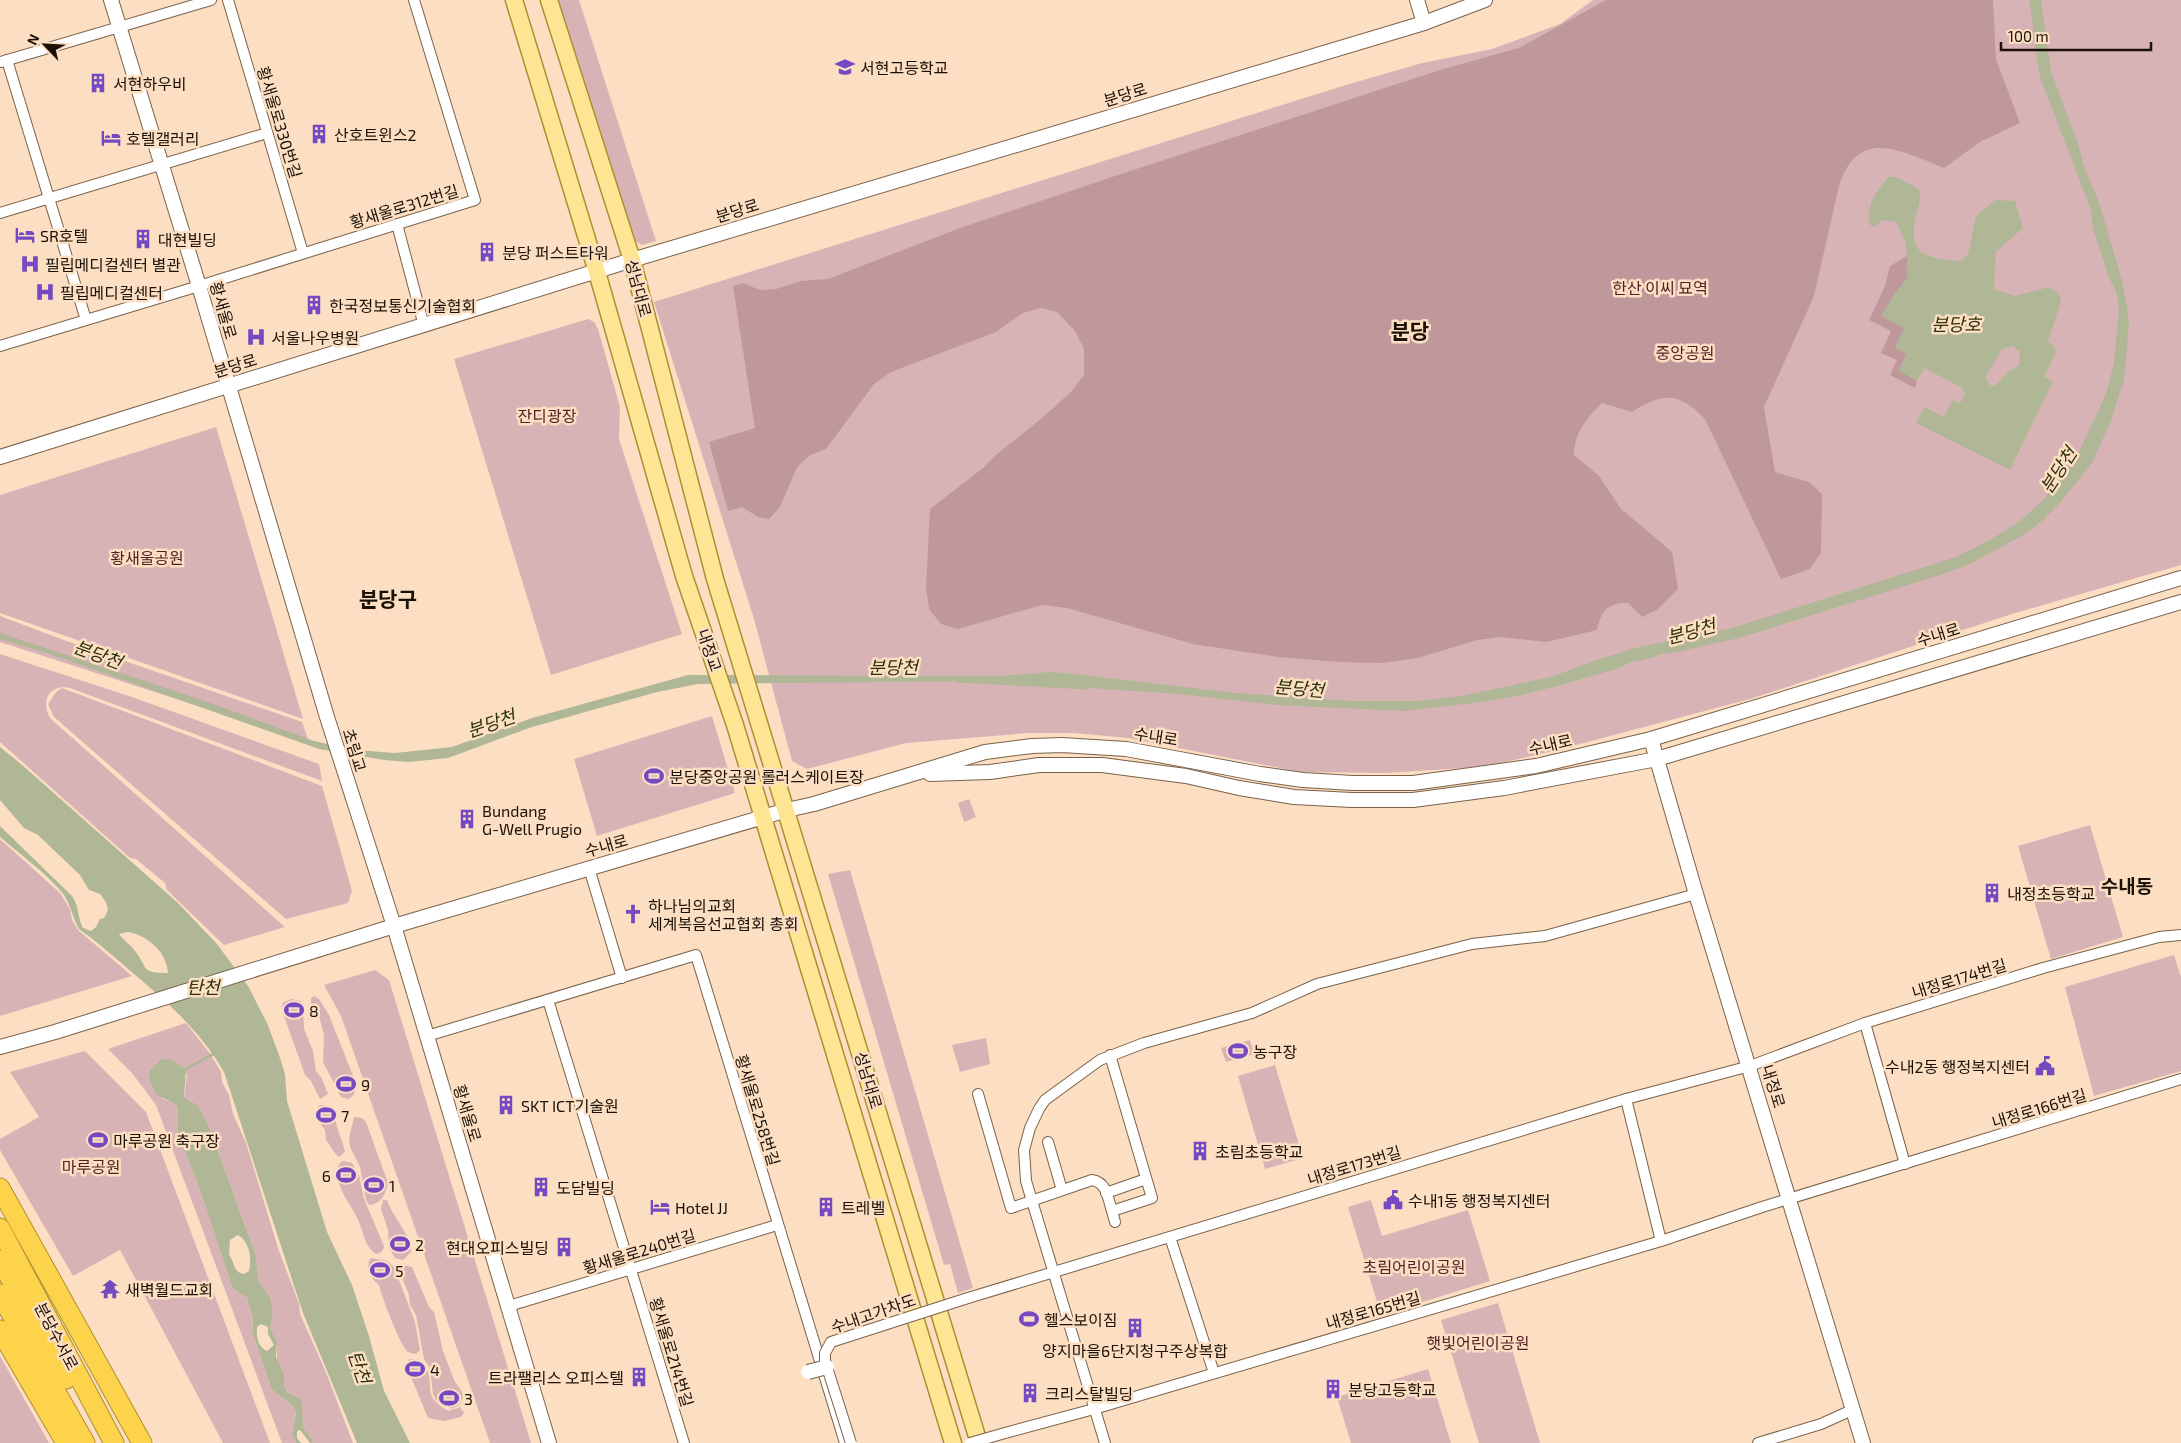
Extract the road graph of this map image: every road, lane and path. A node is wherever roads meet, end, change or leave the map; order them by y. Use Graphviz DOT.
graph roads {
  1 [pos="111,0"];
  2 [pos="211,0"];
  3 [pos="228,0"];
  4 [pos="414,0"];
  5 [pos="514,0"];
  6 [pos="549,0"];
  7 [pos="1417,0"];
  8 [pos="1484,0"];
  9 [pos="1424,23"];
  10 [pos="119,27"];
  11 [pos="3,61"];
  12 [pos="267,133"];
  13 [pos="161,165"];
  14 [pos="49,198"];
  15 [pos="0,213"];
  16 [pos="397,224"];
  17 [pos="303,253"];
  18 [pos="632,260"];
  19 [pos="597,272"];
  20 [pos="199,286"];
  21 [pos="86,320"];
  22 [pos="424,326"];
  23 [pos="0,346"];
  24 [pos="228,386"];
  25 [pos="0,457"];
  26 [pos="2181,578"];
  27 [pos="2181,602"];
  28 [pos="327,718"];
  29 [pos="735,725"];
  30 [pos="1651,739"];
  31 [pos="1657,758"];
  32 [pos="909,775"];
  33 [pos="350,793"];
  34 [pos="787,810"];
  35 [pos="764,818"];
  36 [pos="589,868"];
  37 [pos="1696,894"];
  38 [pos="394,926"];
  39 [pos="2181,935"];
  40 [pos="622,978"];
  41 [pos="548,1000"];
  42 [pos="1865,1022"];
  43 [pos="427,1036"];
  44 [pos="0,1047"];
  45 [pos="1110,1055"];
  46 [pos="1750,1066"];
  47 [pos="2181,1079"];
  48 [pos="978,1094"];
  49 [pos="1626,1099"];
  50 [pos="1048,1142"];
  51 [pos="1905,1164"];
  52 [pos="1146,1179"];
  53 [pos="0,1188"];
  54 [pos="1062,1190"];
  55 [pos="1106,1193"];
  56 [pos="1789,1200"];
  57 [pos="1032,1201"];
  58 [pos="1112,1211"];
  59 [pos="1115,1222"];
  60 [pos="777,1225"];
  61 [pos="0,1228"];
  62 [pos="1170,1237"];
  63 [pos="1661,1241"];
  64 [pos="0,1260"];
  65 [pos="631,1270"];
  66 [pos="1053,1272"];
  67 [pos="0,1294"];
  68 [pos="968,1298"];
  69 [pos="509,1306"];
  70 [pos="0,1330"];
  71 [pos="827,1367"];
  72 [pos="808,1372"];
  73 [pos="1214,1373"];
  74 [pos="1094,1409"];
  75 [pos="1852,1410"];
  76 [pos="66,1443"];
  77 [pos="85,1443"];
  78 [pos="101,1443"];
  79 [pos="114,1443"];
  80 [pos="142,1443"];
  81 [pos="549,1443"];
  82 [pos="684,1443"];
  83 [pos="845,1443"];
  84 [pos="851,1443"];
  85 [pos="954,1443"];
  86 [pos="970,1443"];
  87 [pos="979,1443"];
  88 [pos="1105,1443"];
  89 [pos="1758,1443"];
  90 [pos="1864,1443"];
  1 -- 10 [label="main road, 황새울로"];
  2 -- 10 [label="street"];
  3 -- 12 [label="street, 황새울로330번길"];
  4 -- 16 [label="street, 황새울로312번길"];
  5 -- 19 [label="main road"];
  6 -- 18 [label="main road, 성남대로"];
  7 -- 9 [label="main road"];
  8 -- 9 [label="main road, 분당로"];
  9 -- 18 [label="main road, 분당로"];
  10 -- 11 [label="street"];
  10 -- 13 [label="main road, 황새울로"];
  11 -- 14 [label="street"];
  12 -- 13 [label="street"];
  12 -- 17 [label="street, 황새울로330번길"];
  13 -- 14 [label="street"];
  13 -- 20 [label="main road, 황새울로"];
  14 -- 15 [label="street"];
  14 -- 21 [label="street"];
  16 -- 17 [label="street, 황새울로312번길"];
  16 -- 22 [label="street"];
  17 -- 20 [label="street, 황새울로312번길"];
  18 -- 19 [label="main road, 분당로"];
  18 -- 34 [label="main road, 성남대로"];
  19 -- 22 [label="main road, 분당로"];
  19 -- 29 [label="main road, 내정교"];
  20 -- 21 [label="street, 황새울로312번길"];
  20 -- 24 [label="main road, 황새울로"];
  21 -- 23 [label="street, 황새울로312번길"];
  22 -- 24 [label="main road, 분당로"];
  24 -- 25 [label="main road, 분당로"];
  24 -- 28 [label="main road, 황새울로"];
  26 -- 30 [label="main road, 수내로"];
  27 -- 31 [label="main road, 수내로"];
  28 -- 33 [label="main road, 초림교"];
  29 -- 35 [label="main road, 성남대로"];
  30 -- 31 [label="main road, 내정로"];
  30 -- 32 [label="main road, 수내로"];
  31 -- 32 [label="main road, 수내로"];
  31 -- 37 [label="main road, 내정로"];
  32 -- 34 [label="main road, 수내로"];
  33 -- 38 [label="main road, 황새울로"];
  34 -- 35 [label="main road, 수내로"];
  34 -- 87 [label="main road, 성남대로"];
  35 -- 36 [label="main road, 수내로"];
  35 -- 85 [label="main road, 성남대로"];
  36 -- 38 [label="main road, 수내로"];
  36 -- 40 [label="street"];
  37 -- 45 [label="street"];
  37 -- 46 [label="main road, 내정로"];
  38 -- 43 [label="main road, 황새울로"];
  38 -- 44 [label="main road, 수내로"];
  39 -- 42 [label="street, 내정로174번길"];
  40 -- 41 [label="street, 황새울로258번길"];
  40 -- 60 [label="street, 황새울로258번길"];
  41 -- 43 [label="street, 황새울로258번길"];
  41 -- 65 [label="street"];
  42 -- 46 [label="street, 내정로174번길"];
  42 -- 51 [label="street"];
  43 -- 69 [label="main road, 황새울로"];
  45 -- 52 [label="street"];
  45 -- 57 [label="street"];
  46 -- 49 [label="street, 내정로173번길"];
  46 -- 56 [label="main road, 내정로"];
  47 -- 51 [label="street, 내정로166번길"];
  48 -- 57 [label="street"];
  49 -- 62 [label="street, 내정로173번길"];
  49 -- 63 [label="street"];
  50 -- 54 [label="street"];
  51 -- 56 [label="street, 내정로166번길"];
  52 -- 55 [label="street"];
  52 -- 58 [label="street"];
  53 -- 80 [label="highway"];
  54 -- 55 [label="street"];
  54 -- 57 [label="street"];
  55 -- 58 [label="street"];
  56 -- 63 [label="street, 내정로165번길"];
  56 -- 75 [label="main road, 내정로"];
  57 -- 66 [label="street"];
  58 -- 59 [label="street"];
  60 -- 65 [label="street, 황새울로240번길"];
  60 -- 83 [label="street, 황새울로258번길"];
  61 -- 79 [label="highway, 분당수서로"];
  62 -- 66 [label="street, 내정로173번길"];
  62 -- 73 [label="street"];
  63 -- 73 [label="street, 내정로165번길"];
  64 -- 78 [label="highway, 분당수서로"];
  65 -- 69 [label="street, 황새울로240번길"];
  65 -- 82 [label="street, 황새울로214번길"];
  66 -- 68 [label="street, 내정로173번길"];
  66 -- 74 [label="street"];
  67 -- 77 [label="highway"];
  68 -- 71 [label="street, 수내고가차도, bridge"];
  69 -- 81 [label="main road, 황새울로"];
  70 -- 76 [label="highway"];
  71 -- 72 [label="main road, bridge"];
  71 -- 84 [label="street, 수내고가차도, bridge"];
  73 -- 74 [label="street, 내정로165번길"];
  74 -- 86 [label="street, 내정로165번길, bridge"];
  74 -- 88 [label="street"];
  75 -- 89 [label="street"];
  75 -- 90 [label="main road, 내정로"];
}
